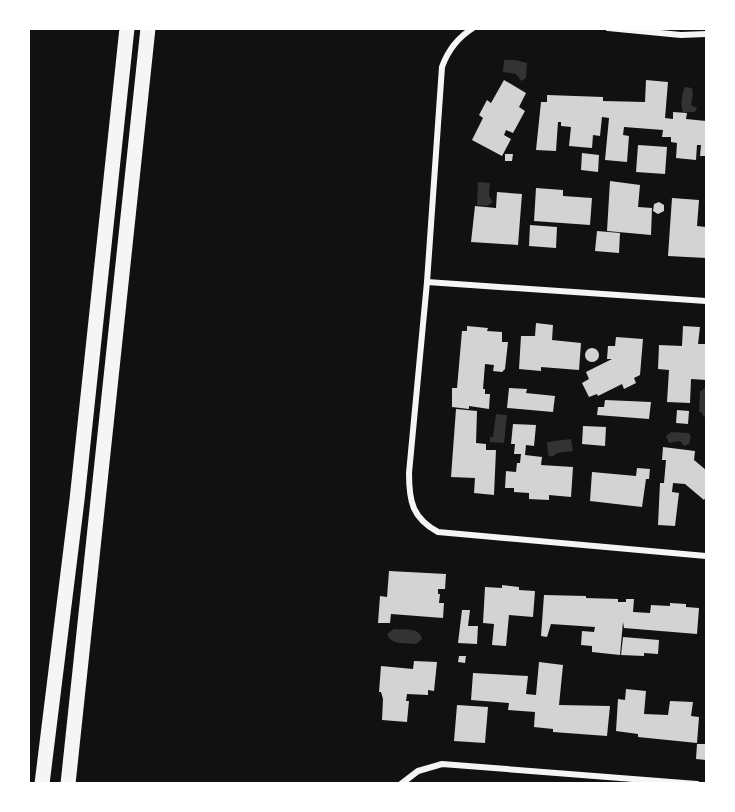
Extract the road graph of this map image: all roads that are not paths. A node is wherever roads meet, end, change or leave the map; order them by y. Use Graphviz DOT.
graph roads {
  1 [pos="127,28"];
  2 [pos="148,28"];
  3 [pos="473,28"];
  4 [pos="608,28"];
  5 [pos="706,34"];
  6 [pos="427,282"];
  7 [pos="706,301"];
  8 [pos="706,556"];
  9 [pos="42,783"];
  10 [pos="68,783"];
  11 [pos="400,783"];
  12 [pos="697,783"];
  1 -- 9 [label="main road"];
  2 -- 10 [label="main road"];
  3 -- 6 [label="street"];
  4 -- 5 [label="street"];
  6 -- 7 [label="street"];
  6 -- 8 [label="street"];
  11 -- 12 [label="street"];
}
